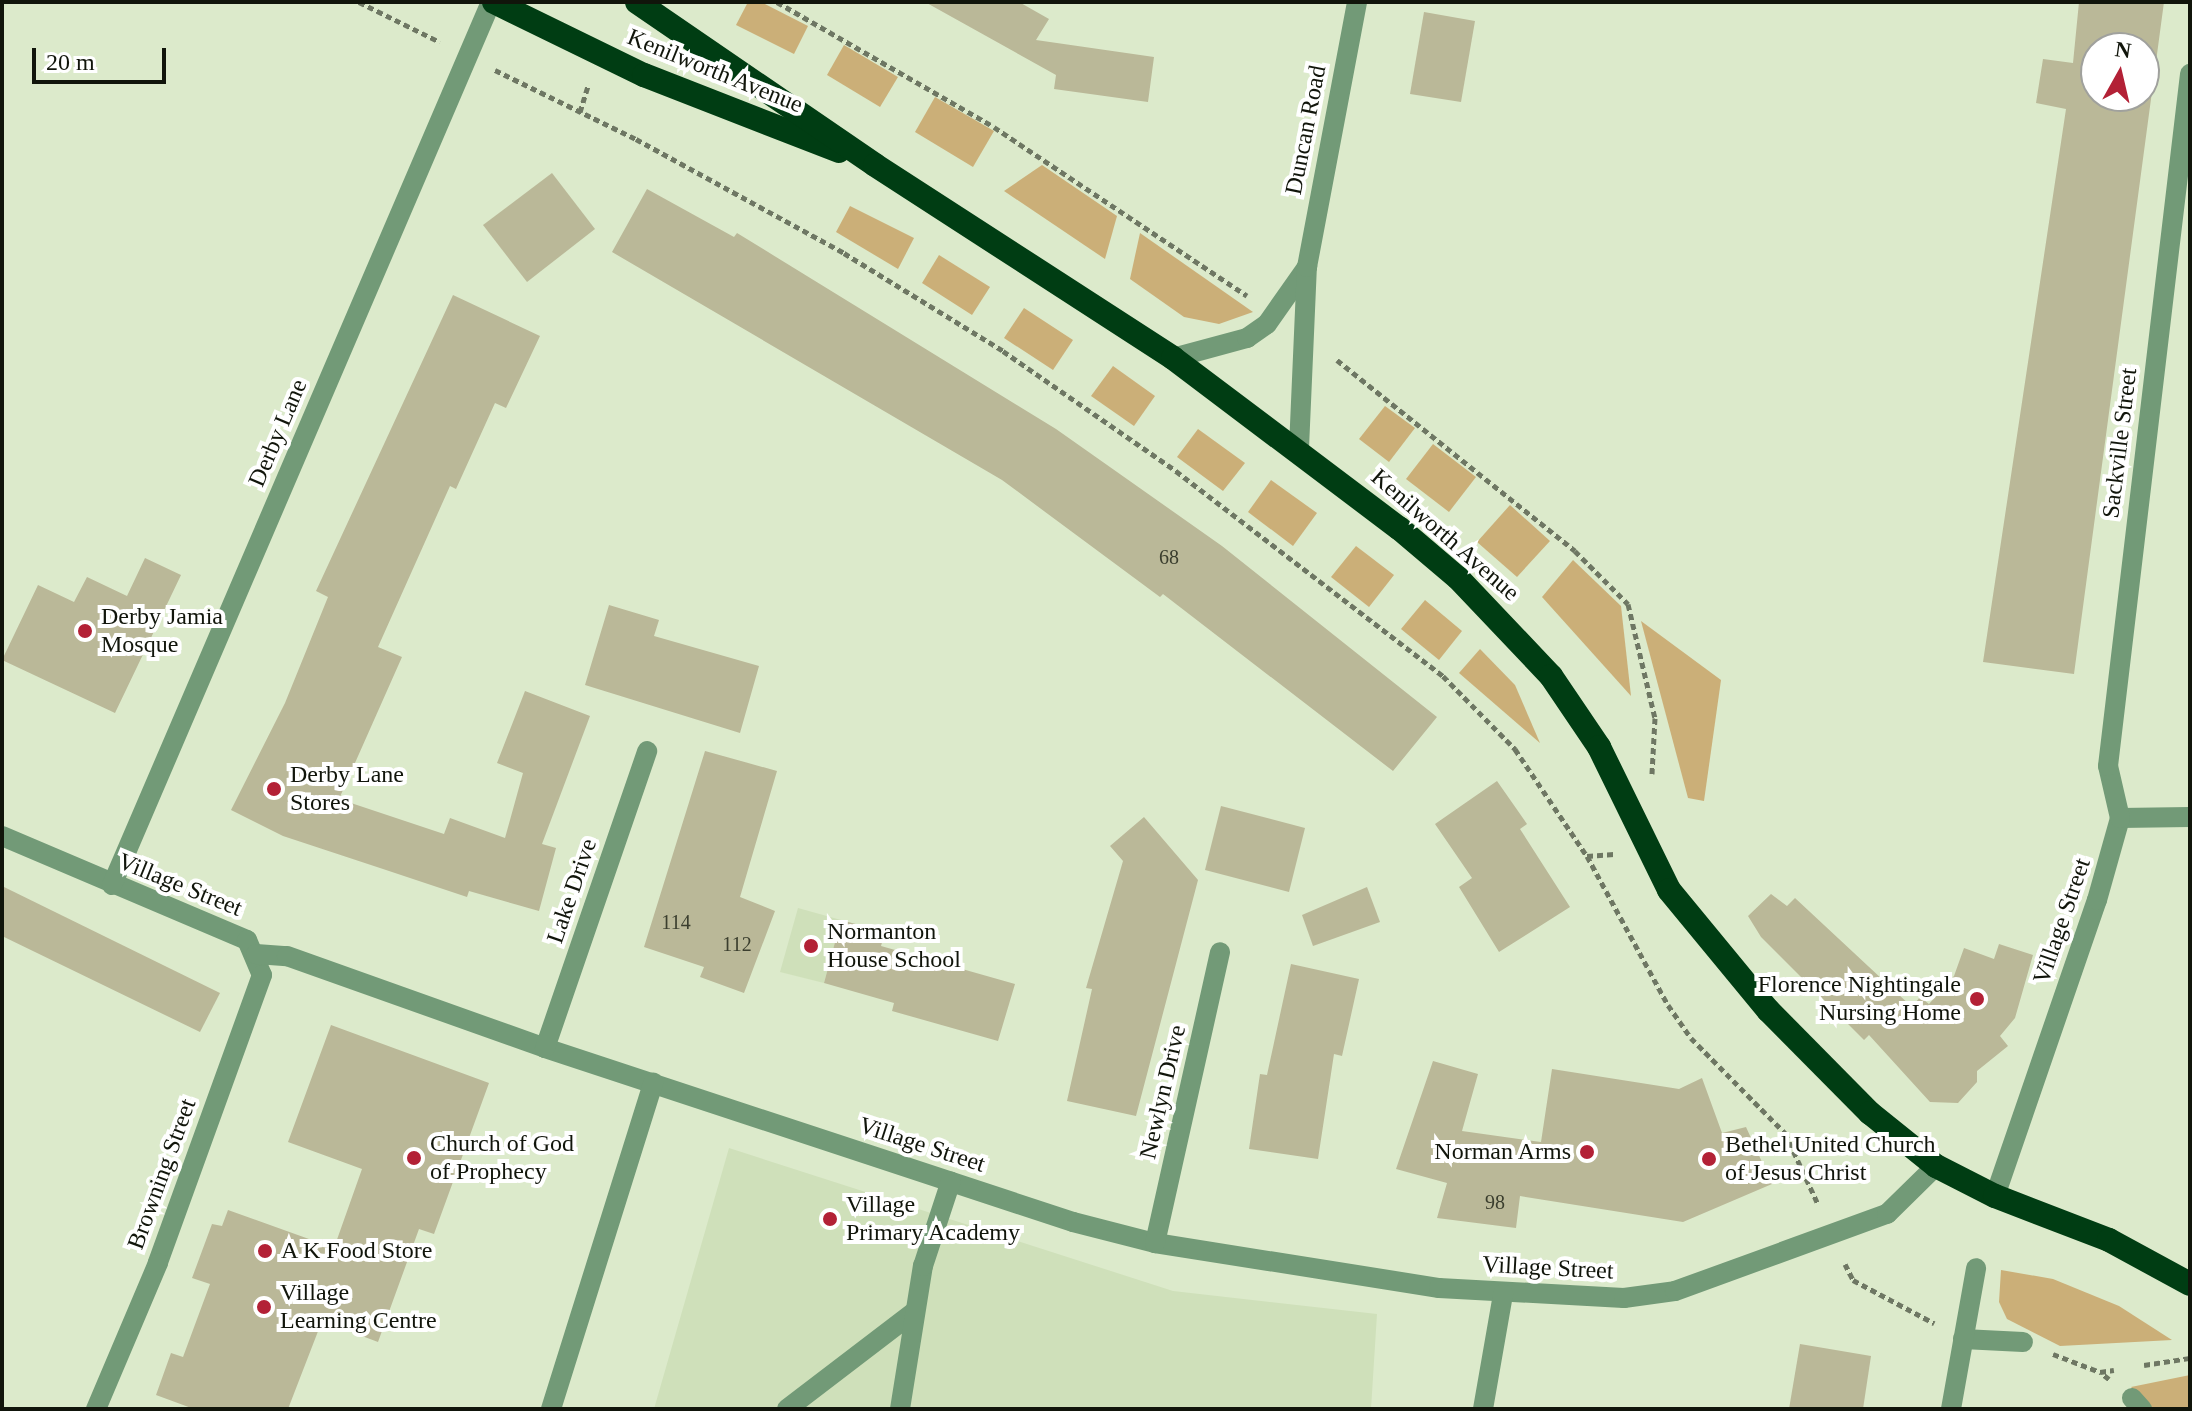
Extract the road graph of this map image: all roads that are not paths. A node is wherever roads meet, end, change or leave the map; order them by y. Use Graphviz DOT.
graph roads {
  1 [pos="492,2"];
  2 [pos="637,2"];
  3 [pos="1357,2"];
  4 [pos="2190,74"];
  5 [pos="875,165"];
  6 [pos="1307,267"];
  7 [pos="1173,358"];
  8 [pos="1299,448"];
  9 [pos="647,751"];
  10 [pos="2190,817"];
  11 [pos="2120,818"];
  12 [pos="2,836"];
  13 [pos="112,885"];
  14 [pos="1220,952"];
  15 [pos="256,954"];
  16 [pos="545,1048"];
  17 [pos="653,1083"];
  18 [pos="1936,1166"];
  19 [pos="951,1181"];
  20 [pos="1995,1196"];
  21 [pos="1155,1243"];
  22 [pos="1976,1268"];
  23 [pos="2190,1284"];
  24 [pos="1503,1294"];
  25 [pos="914,1312"];
  26 [pos="1963,1339"];
  27 [pos="2023,1342"];
  28 [pos="96,1409"];
  29 [pos="551,1409"];
  30 [pos="787,1409"];
  31 [pos="900,1409"];
  32 [pos="1483,1409"];
  33 [pos="1951,1409"];
  1 -- 5 [label="highway, Kenilworth Avenue"];
  1 -- 13 [label="street, Derby Lane"];
  2 -- 5 [label="highway, Kenilworth Avenue"];
  3 -- 6 [label="street, Duncan Road"];
  4 -- 11 [label="street, Sackville Street"];
  5 -- 7 [label="highway, Kenilworth Avenue"];
  6 -- 7 [label="street, Duncan Road"];
  6 -- 8 [label="street, Duncan Road"];
  7 -- 8 [label="highway, Kenilworth Avenue"];
  8 -- 18 [label="highway, Kenilworth Avenue"];
  9 -- 16 [label="street, Lake Drive"];
  10 -- 11 [label="street"];
  11 -- 20 [label="street, Village Street"];
  12 -- 13 [label="street, Village Street"];
  13 -- 15 [label="street, Village Street"];
  14 -- 21 [label="street, Newlyn Drive"];
  15 -- 16 [label="street, Village Street"];
  15 -- 28 [label="street, Browning Street"];
  16 -- 17 [label="street, Village Street"];
  17 -- 19 [label="street, Village Street"];
  17 -- 29 [label="street"];
  18 -- 20 [label="highway, Kenilworth Avenue"];
  18 -- 24 [label="street, Village Street"];
  19 -- 21 [label="street, Village Street"];
  19 -- 25 [label="street"];
  20 -- 23 [label="highway, Kenilworth Avenue"];
  21 -- 24 [label="street, Village Street"];
  22 -- 26 [label="street"];
  24 -- 32 [label="street"];
  25 -- 30 [label="street"];
  25 -- 31 [label="street"];
  26 -- 27 [label="street"];
  26 -- 33 [label="street"];
}
